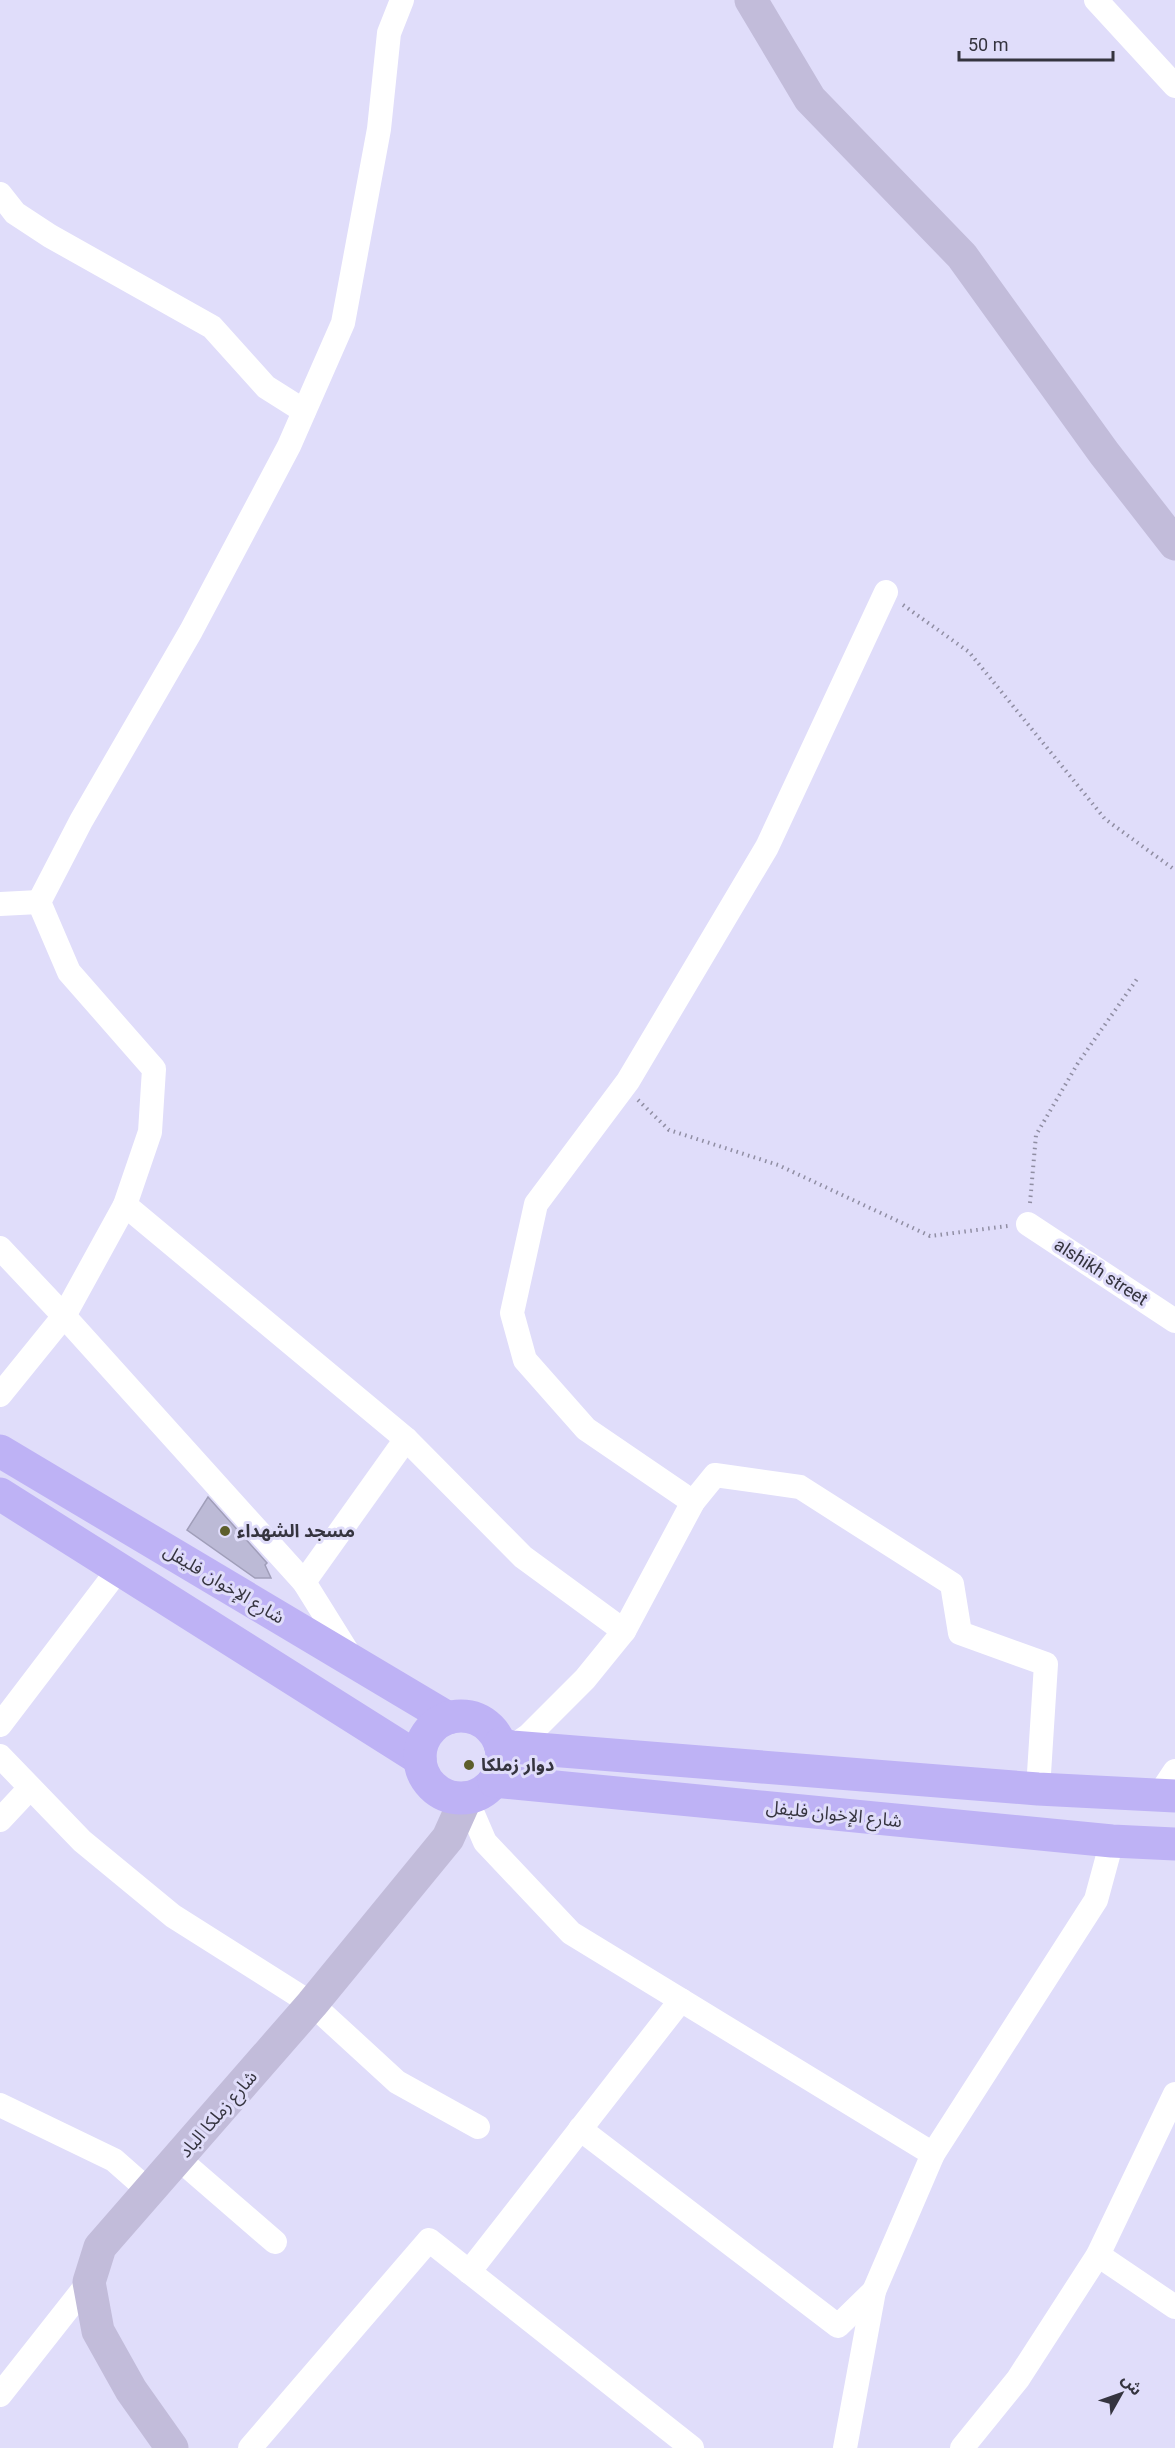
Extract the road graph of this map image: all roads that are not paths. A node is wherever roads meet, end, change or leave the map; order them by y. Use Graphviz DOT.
graph roads {
  1 [pos="402,0"];
  2 [pos="751,0"];
  3 [pos="1096,0"];
  4 [pos="1175,86"];
  5 [pos="0,194"];
  6 [pos="304,411"];
  7 [pos="1175,544"];
  8 [pos="886,592"];
  9 [pos="39,902"];
  10 [pos="0,904"];
  11 [pos="125,1205"];
  12 [pos="1028,1224"];
  13 [pos="0,1248"];
  14 [pos="1172,1311"];
  15 [pos="64,1316"];
  16 [pos="0,1395"];
  17 [pos="406,1439"];
  18 [pos="0,1451"];
  19 [pos="0,1494"];
  20 [pos="693,1502"];
  21 [pos="118,1570"];
  22 [pos="304,1582"];
  23 [pos="624,1631"];
  24 [pos="352,1660"];
  25 [pos="448,1718"];
  26 [pos="0,1725"];
  27 [pos="506,1746"];
  28 [pos="0,1756"];
  29 [pos="420,1759"];
  30 [pos="494,1781"];
  31 [pos="1170,1787"];
  32 [pos="30,1788"];
  33 [pos="1038,1789"];
  34 [pos="466,1798"];
  35 [pos="0,1820"];
  36 [pos="1112,1840"];
  37 [pos="1175,1844"];
  38 [pos="681,2000"];
  39 [pos="312,2004"];
  40 [pos="1175,2094"];
  41 [pos="0,2105"];
  42 [pos="478,2127"];
  43 [pos="580,2130"];
  44 [pos="933,2154"];
  45 [pos="179,2159"];
  46 [pos="148,2190"];
  47 [pos="275,2242"];
  48 [pos="1098,2255"];
  49 [pos="469,2272"];
  50 [pos="89,2282"];
  51 [pos="874,2291"];
  52 [pos="1175,2307"];
  53 [pos="0,2395"];
  54 [pos="172,2448"];
  55 [pos="250,2448"];
  56 [pos="692,2448"];
  57 [pos="845,2448"];
  58 [pos="962,2448"];
  1 -- 6 [label="street"];
  2 -- 7 [label="street"];
  3 -- 4 [label="street"];
  5 -- 6 [label="street"];
  6 -- 9 [label="street"];
  8 -- 20 [label="street"];
  9 -- 10 [label="street"];
  9 -- 11 [label="street"];
  11 -- 15 [label="street"];
  11 -- 17 [label="street"];
  12 -- 14 [label="street, alshikh street"];
  13 -- 15 [label="street"];
  15 -- 16 [label="street"];
  15 -- 22 [label="street"];
  17 -- 22 [label="street"];
  17 -- 23 [label="street"];
  18 -- 24 [label="main road, شارع الإخوان فليفل"];
  19 -- 21 [label="main road"];
  20 -- 23 [label="street"];
  20 -- 33 [label="street"];
  21 -- 26 [label="street"];
  21 -- 29 [label="main road"];
  22 -- 24 [label="street"];
  23 -- 27 [label="street"];
  24 -- 25 [label="main road, شارع الإخوان فليفل"];
  25 -- 27 [label="main road"];
  25 -- 29 [label="main road"];
  27 -- 30 [label="main road"];
  27 -- 33 [label="main road"];
  28 -- 32 [label="street"];
  29 -- 34 [label="main road"];
  30 -- 34 [label="main road"];
  30 -- 36 [label="main road, شارع الإخوان فليفل"];
  31 -- 33 [label="main road"];
  32 -- 35 [label="street"];
  32 -- 39 [label="street"];
  34 -- 38 [label="street"];
  34 -- 39 [label="street, شارع زملكا الباد"];
  36 -- 37 [label="main road, شارع الإخوان فليفل"];
  36 -- 44 [label="street"];
  38 -- 43 [label="street"];
  38 -- 44 [label="street"];
  39 -- 42 [label="street"];
  39 -- 45 [label="street, شارع زملكا الباد"];
  40 -- 48 [label="street"];
  41 -- 46 [label="street"];
  43 -- 49 [label="street"];
  43 -- 51 [label="street"];
  44 -- 51 [label="street"];
  45 -- 46 [label="street, شارع زملكا الباد"];
  45 -- 47 [label="street"];
  46 -- 50 [label="street, شارع زملكا الباد"];
  48 -- 52 [label="street"];
  48 -- 58 [label="street"];
  49 -- 55 [label="street"];
  49 -- 56 [label="street"];
  50 -- 53 [label="street"];
  50 -- 54 [label="street, شارع زملكا الباد"];
  51 -- 57 [label="street"];
}
